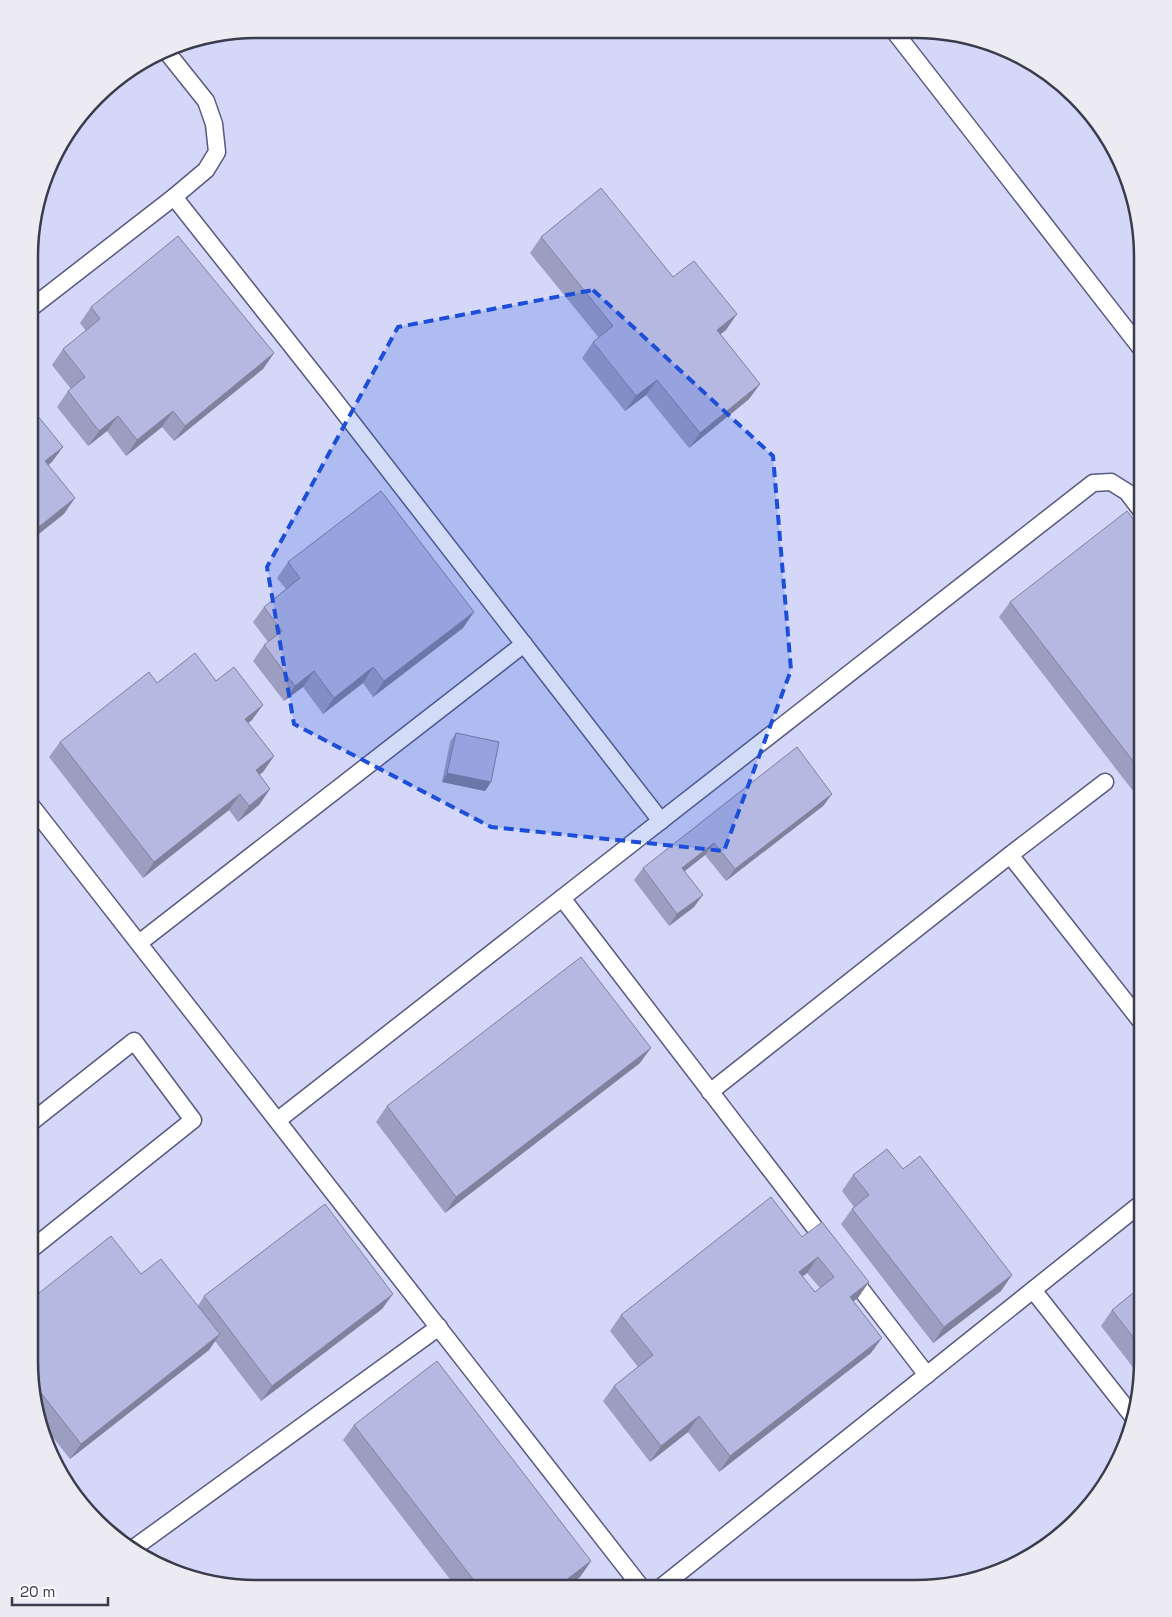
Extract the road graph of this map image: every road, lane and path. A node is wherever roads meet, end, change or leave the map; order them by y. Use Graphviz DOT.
graph roads {
  1 [pos="899,38"];
  2 [pos="170,56"];
  3 [pos="174,196"];
  4 [pos="38,303"];
  5 [pos="1134,339"];
  6 [pos="1134,501"];
  7 [pos="524,644"];
  8 [pos="1105,782"];
  9 [pos="38,814"];
  10 [pos="661,820"];
  11 [pos="1010,855"];
  12 [pos="562,898"];
  13 [pos="139,943"];
  14 [pos="1134,1013"];
  15 [pos="710,1092"];
  16 [pos="38,1117"];
  17 [pos="278,1120"];
  18 [pos="1134,1209"];
  19 [pos="38,1244"];
  20 [pos="1033,1290"];
  21 [pos="438,1327"];
  22 [pos="927,1375"];
  23 [pos="1128,1411"];
  24 [pos="138,1545"];
  25 [pos="635,1580"];
  26 [pos="670,1580"];
  1 -- 5 [label="lane"];
  2 -- 3 [label="lane"];
  3 -- 4 [label="lane"];
  3 -- 7 [label="lane"];
  6 -- 10 [label="lane"];
  7 -- 10 [label="lane"];
  7 -- 13 [label="lane"];
  8 -- 11 [label="lane"];
  9 -- 13 [label="lane"];
  10 -- 12 [label="lane"];
  11 -- 14 [label="lane"];
  11 -- 15 [label="lane"];
  12 -- 15 [label="lane"];
  12 -- 17 [label="lane"];
  13 -- 17 [label="lane"];
  15 -- 22 [label="lane"];
  16 -- 19 [label="lane"];
  17 -- 21 [label="lane"];
  18 -- 20 [label="lane"];
  20 -- 22 [label="lane"];
  20 -- 23 [label="lane"];
  21 -- 24 [label="lane"];
  21 -- 25 [label="lane"];
  22 -- 26 [label="lane"];
}
